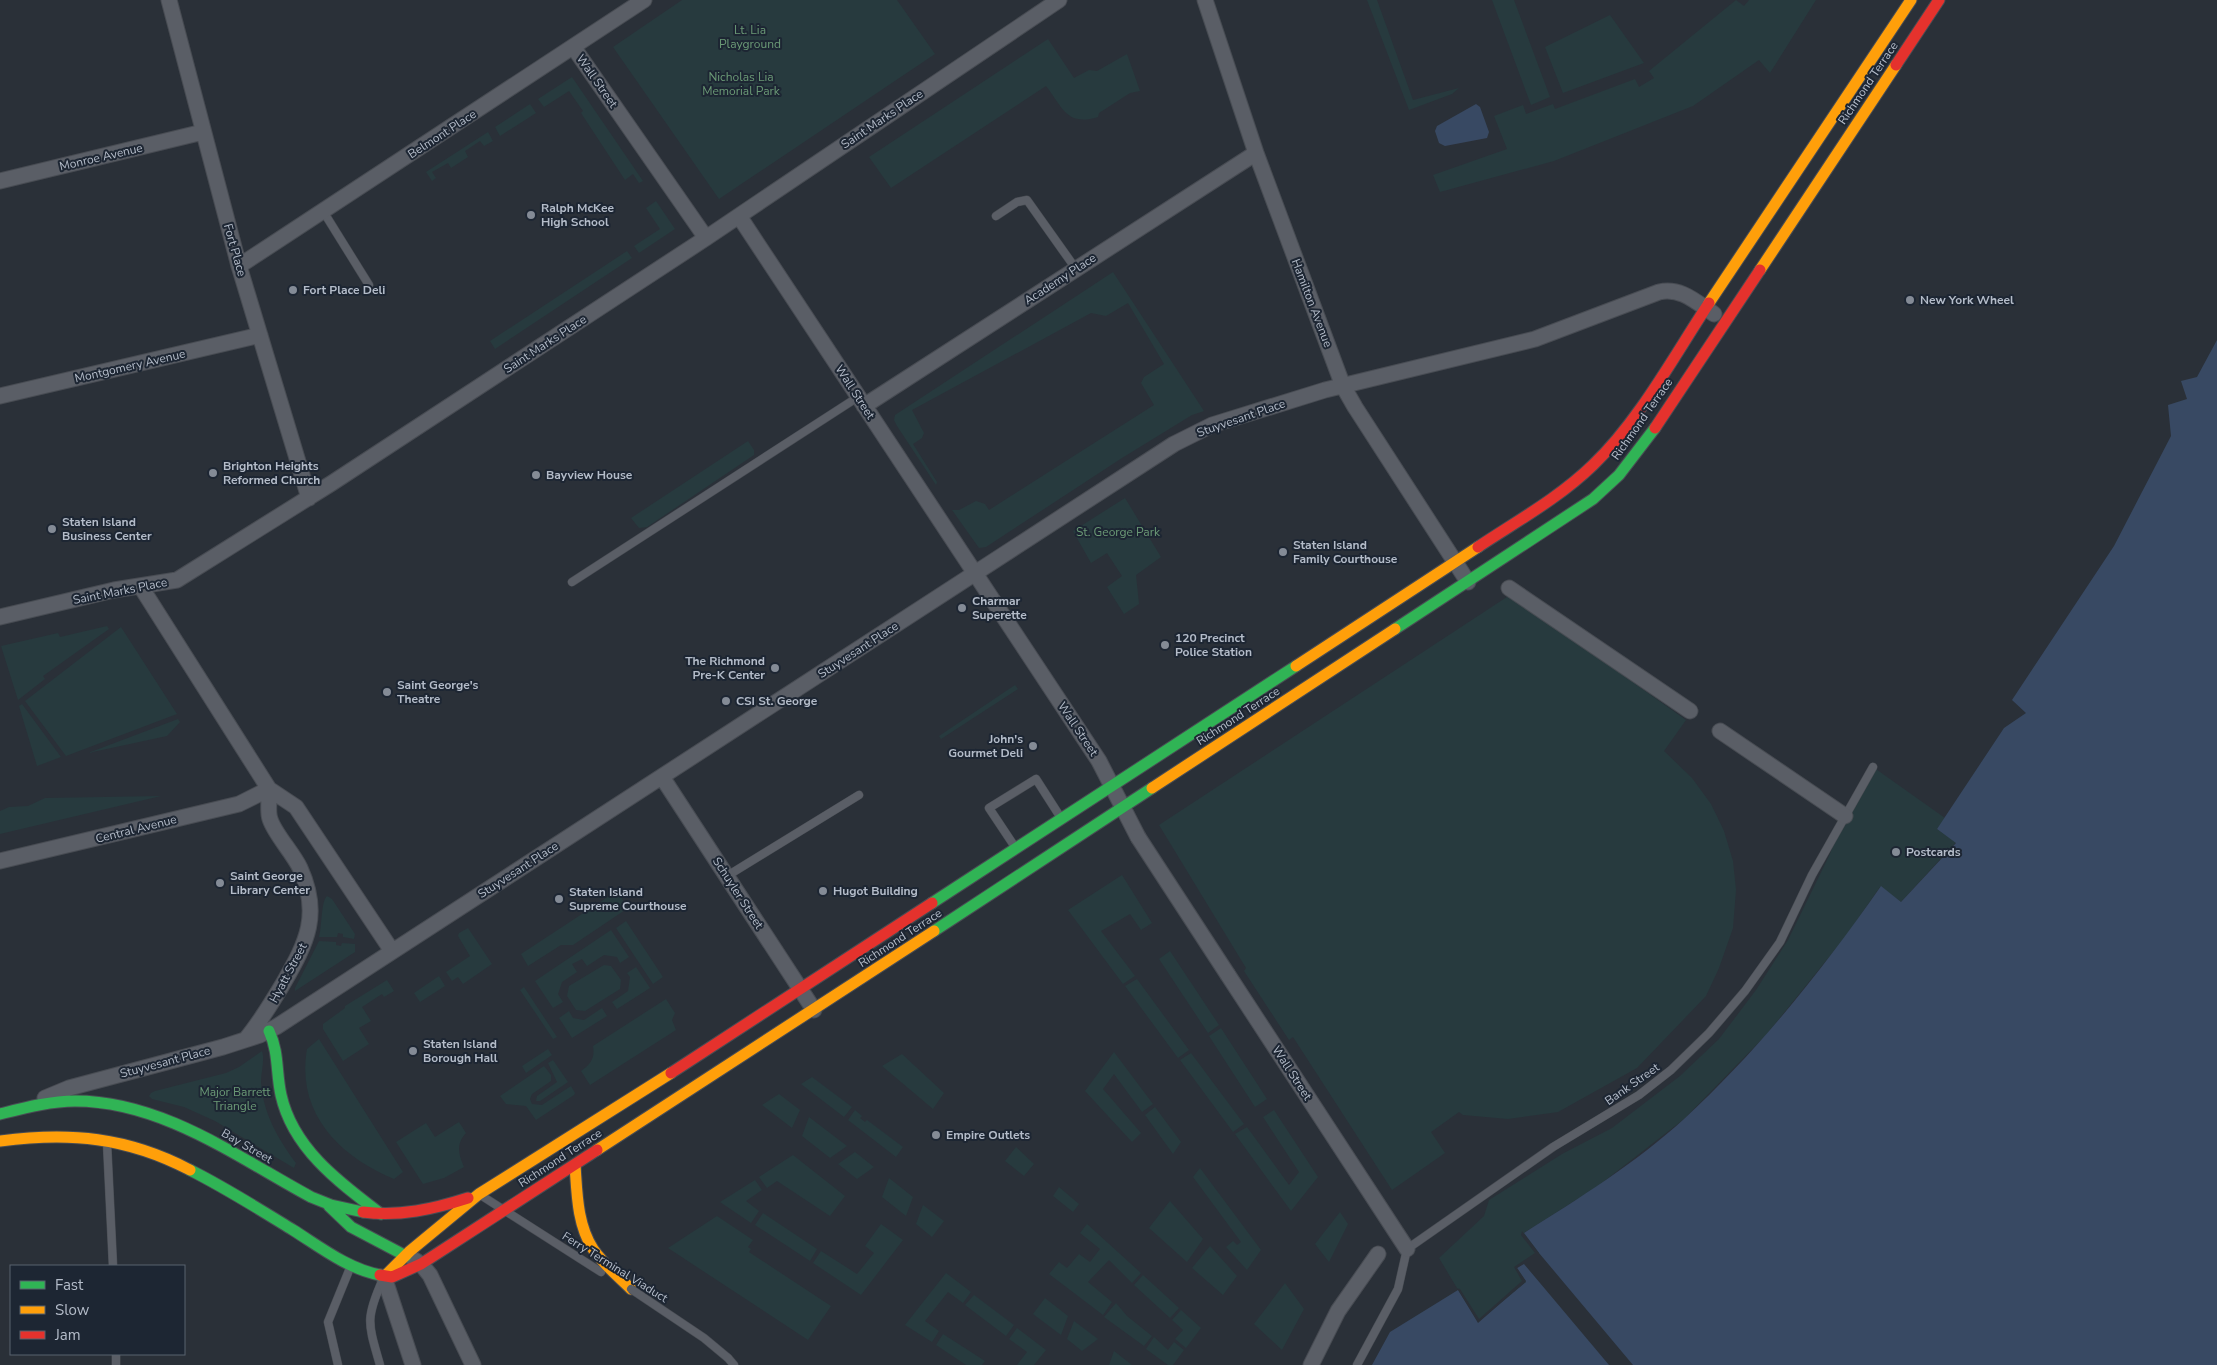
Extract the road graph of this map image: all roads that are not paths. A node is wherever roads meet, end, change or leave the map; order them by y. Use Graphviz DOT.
graph roads {
  1 [pos="169,0"];
  2 [pos="644,0"];
  3 [pos="1059,0"];
  4 [pos="1205,0"];
  5 [pos="1911,0"];
  6 [pos="1939,0"];
  7 [pos="574,48"];
  8 [pos="203,132"];
  9 [pos="1256,153"];
  10 [pos="0,181"];
  11 [pos="323,211"];
  12 [pos="739,216"];
  13 [pos="996,216"];
  14 [pos="706,238"];
  15 [pos="239,266"];
  16 [pos="1076,269"];
  17 [pos="369,285"];
  18 [pos="1706,309"];
  19 [pos="1725,322"];
  20 [pos="260,335"];
  21 [pos="1344,386"];
  22 [pos="0,396"];
  23 [pos="861,401"];
  24 [pos="309,498"];
  25 [pos="1455,562"];
  26 [pos="975,574"];
  27 [pos="572,582"];
  28 [pos="1468,582"];
  29 [pos="140,586"];
  30 [pos="1509,588"];
  31 [pos="0,617"];
  32 [pos="1273,695"];
  33 [pos="1690,710"];
  34 [pos="1720,731"];
  35 [pos="1873,767"];
  36 [pos="662,777"];
  37 [pos="1112,787"];
  38 [pos="269,789"];
  39 [pos="859,795"];
  40 [pos="1123,808"];
  41 [pos="1845,816"];
  42 [pos="1062,820"];
  43 [pos="1016,849"];
  44 [pos="0,862"];
  45 [pos="727,876"];
  46 [pos="392,952"];
  47 [pos="801,989"];
  48 [pos="814,1010"];
  49 [pos="269,1031"];
  50 [pos="246,1039"];
  51 [pos="20,1109"];
  52 [pos="0,1114"];
  53 [pos="0,1141"];
  54 [pos="107,1141"];
  55 [pos="575,1165"];
  56 [pos="479,1194"];
  57 [pos="326,1204"];
  58 [pos="504,1211"];
  59 [pos="382,1214"];
  60 [pos="1407,1249"];
  61 [pos="1378,1254"];
  62 [pos="406,1256"];
  63 [pos="420,1264"];
  64 [pos="113,1265"];
  65 [pos="351,1265"];
  66 [pos="384,1277"];
  67 [pos="631,1289"];
  68 [pos="379,1364"];
  69 [pos="338,1365"];
  70 [pos="412,1365"];
  71 [pos="473,1365"];
  72 [pos="734,1365"];
  73 [pos="1311,1365"];
  74 [pos="1357,1365"];
  1 -- 8 [label="street, Fort Place"];
  2 -- 7 [label="street, Belmont Place"];
  3 -- 12 [label="street, Saint Marks Place"];
  4 -- 9 [label="street, Hamilton Avenue"];
  5 -- 18 [label="main road, Richmond Terrace"];
  6 -- 19 [label="main road, Richmond Terrace"];
  7 -- 11 [label="street, Belmont Place"];
  7 -- 14 [label="street, Wall Street"];
  8 -- 10 [label="street, Monroe Avenue"];
  8 -- 15 [label="street, Fort Place"];
  9 -- 16 [label="street, Academy Place"];
  9 -- 21 [label="street, Hamilton Avenue"];
  11 -- 15 [label="street, Belmont Place"];
  11 -- 17 [label="lane"];
  12 -- 14 [label="street, Saint Marks Place"];
  12 -- 23 [label="street, Wall Street"];
  13 -- 16 [label="lane"];
  14 -- 24 [label="street, Saint Marks Place"];
  15 -- 20 [label="street, Fort Place"];
  16 -- 23 [label="street, Academy Place"];
  18 -- 19 [label="street, Stuyvesant Place"];
  18 -- 21 [label="street, Stuyvesant Place"];
  18 -- 25 [label="main road, Richmond Terrace"];
  19 -- 28 [label="main road, Richmond Terrace"];
  20 -- 22 [label="street, Montgomery Avenue"];
  20 -- 24 [label="street, Fort Place"];
  21 -- 25 [label="street, Hamilton Avenue"];
  21 -- 26 [label="street, Stuyvesant Place"];
  23 -- 26 [label="street, Wall Street"];
  23 -- 27 [label="lane"];
  24 -- 29 [label="street, Saint Marks Place"];
  25 -- 28 [label="street, Hamilton Avenue"];
  25 -- 32 [label="main road, Richmond Terrace"];
  26 -- 36 [label="street, Stuyvesant Place"];
  26 -- 37 [label="street, Wall Street"];
  28 -- 32 [label="main road, Richmond Terrace"];
  29 -- 31 [label="street, Saint Marks Place"];
  29 -- 38 [label="street"];
  30 -- 33 [label="street"];
  32 -- 37 [label="main road, Richmond Terrace"];
  32 -- 40 [label="main road, Richmond Terrace"];
  34 -- 41 [label="street"];
  35 -- 41 [label="lane, Bank Street"];
  36 -- 45 [label="street, Schuyler Street"];
  36 -- 46 [label="street, Stuyvesant Place"];
  37 -- 40 [label="street, Wall Street"];
  37 -- 42 [label="main road, Richmond Terrace"];
  38 -- 44 [label="street, Central Avenue"];
  38 -- 46 [label="street"];
  38 -- 50 [label="street, Hyatt Street"];
  39 -- 45 [label="lane"];
  40 -- 48 [label="main road, Richmond Terrace"];
  40 -- 60 [label="street, Wall Street, bridge"];
  41 -- 60 [label="lane, Bank Street"];
  42 -- 43 [label="main road, Richmond Terrace"];
  42 -- 43 [label="lane"];
  43 -- 47 [label="main road, Richmond Terrace"];
  45 -- 47 [label="street, Schuyler Street"];
  46 -- 49 [label="street, Stuyvesant Place"];
  47 -- 48 [label="street, Schuyler Street"];
  47 -- 56 [label="main road, Richmond Terrace"];
  48 -- 55 [label="main road, Richmond Terrace"];
  49 -- 50 [label="street, Stuyvesant Place"];
  49 -- 59 [label="main road"];
  50 -- 51 [label="street, Stuyvesant Place"];
  51 -- 52 [label="main road, Bay Street"];
  51 -- 57 [label="main road, Bay Street"];
  53 -- 54 [label="main road"];
  54 -- 64 [label="lane"];
  54 -- 65 [label="main road"];
  55 -- 58 [label="main road, Richmond Terrace"];
  55 -- 67 [label="main road"];
  56 -- 58 [label="lane, Ferry Terminal Viaduct"];
  56 -- 59 [label="main road, Bay Street"];
  56 -- 62 [label="main road"];
  57 -- 59 [label="main road, Bay Street"];
  57 -- 62 [label="main road"];
  58 -- 63 [label="main road, Richmond Terrace"];
  58 -- 67 [label="lane, Ferry Terminal Viaduct"];
  60 -- 74 [label="lane"];
  61 -- 73 [label="street"];
  62 -- 63 [label="street"];
  62 -- 66 [label="main road"];
  63 -- 66 [label="main road, Richmond Terrace"];
  63 -- 71 [label="street"];
  65 -- 66 [label="main road"];
  65 -- 69 [label="lane"];
  66 -- 68 [label="lane"];
  66 -- 70 [label="street"];
  67 -- 72 [label="lane, Ferry Terminal Viaduct, bridge"];
}
